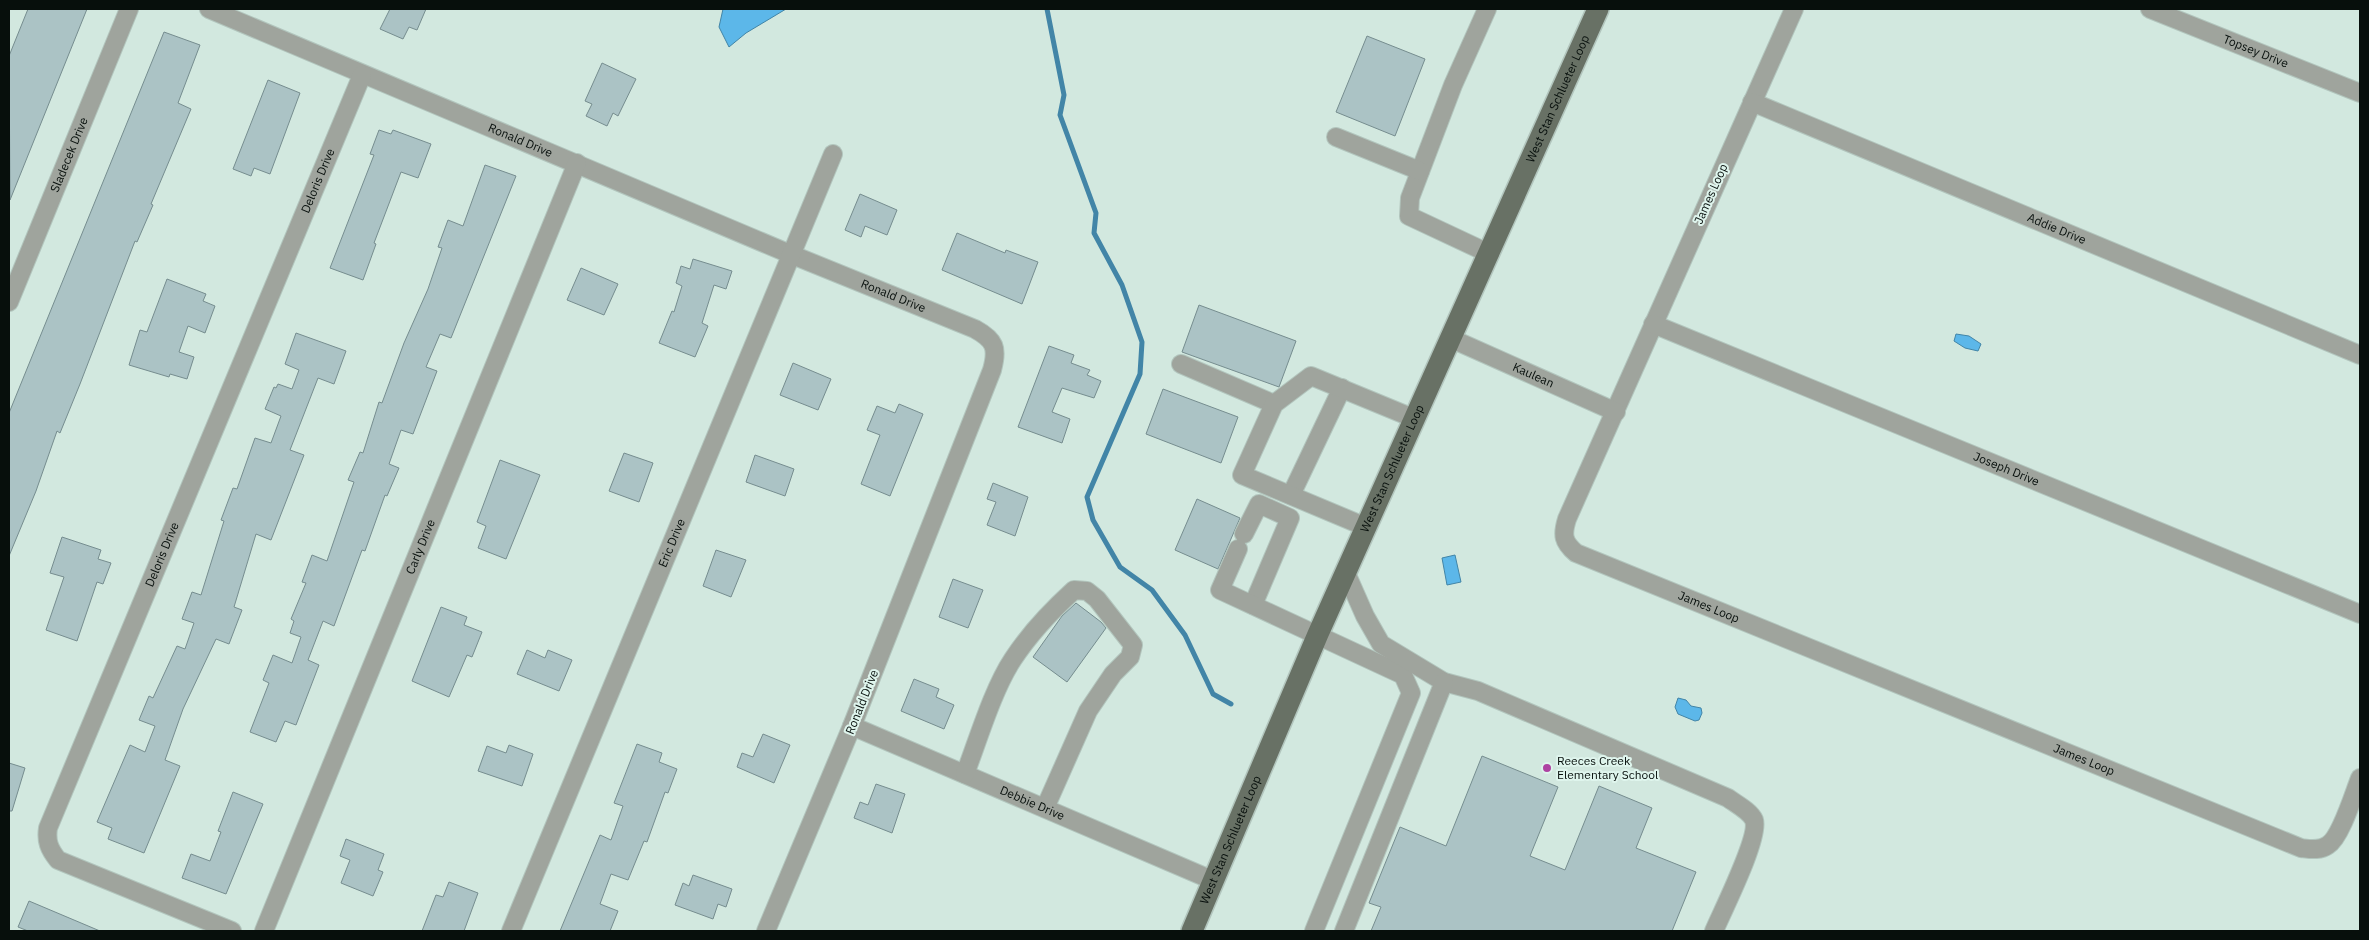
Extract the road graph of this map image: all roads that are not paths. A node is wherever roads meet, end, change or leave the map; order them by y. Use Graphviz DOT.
graph roads {
  1 [pos="129,9"];
  2 [pos="209,9"];
  3 [pos="1487,9"];
  4 [pos="1598,9"];
  5 [pos="1794,9"];
  6 [pos="2150,9"];
  7 [pos="362,75"];
  8 [pos="2360,94"];
  9 [pos="1752,102"];
  10 [pos="1336,137"];
  11 [pos="833,154"];
  12 [pos="577,163"];
  13 [pos="1420,171"];
  14 [pos="790,254"];
  15 [pos="1490,254"];
  16 [pos="9,302"];
  17 [pos="1653,324"];
  18 [pos="1452,339"];
  19 [pos="2360,356"];
  20 [pos="1181,364"];
  21 [pos="1342,388"];
  22 [pos="1274,404"];
  23 [pos="1616,412"];
  24 [pos="1413,418"];
  25 [pos="1291,495"];
  26 [pos="1366,527"];
  27 [pos="1346,573"];
  28 [pos="1253,605"];
  29 [pos="2360,614"];
  30 [pos="1318,634"];
  31 [pos="1444,682"];
  32 [pos="852,726"];
  33 [pos="965,774"];
  34 [pos="2360,778"];
  35 [pos="1045,808"];
  36 [pos="1212,880"];
  37 [pos="232,931"];
  38 [pos="264,931"];
  39 [pos="511,931"];
  40 [pos="766,931"];
  41 [pos="1192,931"];
  42 [pos="1314,931"];
  43 [pos="1344,931"];
  44 [pos="1714,931"];
  1 -- 16 [label="street, Sladecek Drive"];
  2 -- 7 [label="street, Ronald Drive"];
  3 -- 13 [label="street"];
  4 -- 15 [label="main road, West Stan Schlueter Loop"];
  5 -- 9 [label="street, James Loop"];
  6 -- 8 [label="street, Topsey Drive"];
  7 -- 12 [label="street, Ronald Drive"];
  7 -- 37 [label="street, Deloris Drive"];
  9 -- 17 [label="street, James Loop"];
  9 -- 19 [label="street, Addie Drive"];
  10 -- 13 [label="street"];
  11 -- 14 [label="street, Eric Drive"];
  12 -- 14 [label="street, Ronald Drive"];
  12 -- 38 [label="street, Carly Drive"];
  13 -- 15 [label="street"];
  14 -- 32 [label="street, Ronald Drive"];
  14 -- 39 [label="street, Eric Drive"];
  15 -- 18 [label="main road, West Stan Schlueter Loop"];
  17 -- 23 [label="street, James Loop"];
  17 -- 29 [label="street, Joseph Drive"];
  18 -- 23 [label="street, Kaulean"];
  18 -- 24 [label="main road, West Stan Schlueter Loop"];
  20 -- 22 [label="street"];
  21 -- 22 [label="street"];
  21 -- 24 [label="street"];
  21 -- 25 [label="street"];
  22 -- 25 [label="street"];
  23 -- 34 [label="street, James Loop"];
  24 -- 26 [label="main road, West Stan Schlueter Loop"];
  25 -- 26 [label="street"];
  26 -- 27 [label="main road, West Stan Schlueter Loop"];
  27 -- 30 [label="main road, West Stan Schlueter Loop"];
  27 -- 31 [label="street"];
  28 -- 28 [label="street"];
  28 -- 30 [label="street"];
  30 -- 36 [label="main road, West Stan Schlueter Loop"];
  30 -- 42 [label="street"];
  31 -- 43 [label="street"];
  31 -- 44 [label="street"];
  32 -- 33 [label="street, Debbie Drive"];
  32 -- 40 [label="street, Ronald Drive"];
  33 -- 35 [label="street, Debbie Drive"];
  33 -- 35 [label="street"];
  35 -- 36 [label="street, Debbie Drive"];
  36 -- 41 [label="main road, West Stan Schlueter Loop"];
}
